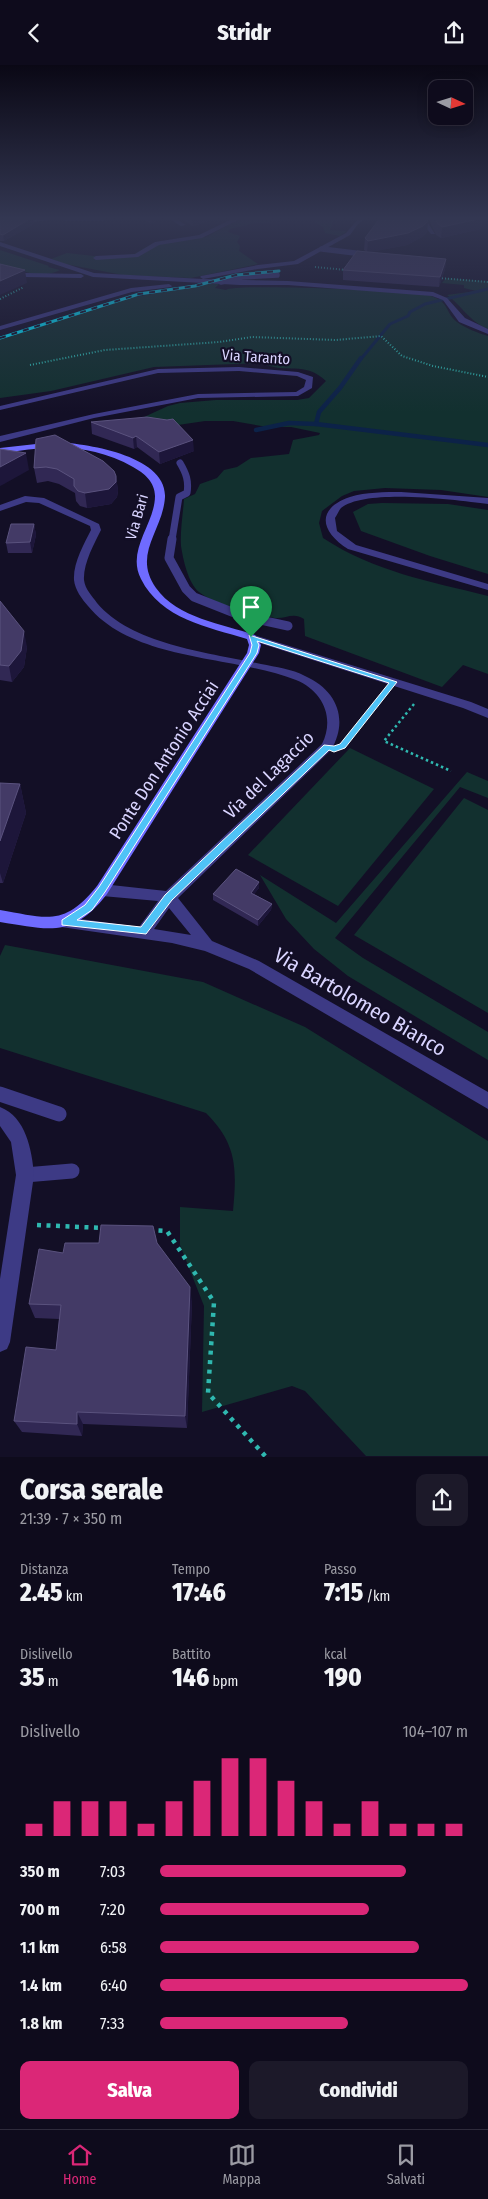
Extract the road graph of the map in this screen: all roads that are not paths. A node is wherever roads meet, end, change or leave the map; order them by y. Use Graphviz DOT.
graph roads {
  1 [pos="181,283"];
  2 [pos="285,283"];
  3 [pos="0,328"];
  4 [pos="488,332"];
  5 [pos="0,408"];
  6 [pos="0,439"];
  7 [pos="0,451"];
  8 [pos="180,463"];
  9 [pos="488,501"];
  10 [pos="0,508"];
  11 [pos="488,587"];
  12 [pos="288,625"];
  13 [pos="251,637"];
  14 [pos="488,714"];
  15 [pos="105,885"];
  16 [pos="169,897"];
  17 [pos="0,916"];
  18 [pos="66,923"];
  19 [pos="143,932"];
  20 [pos="207,945"];
  21 [pos="0,1094"];
  22 [pos="488,1101"];
  23 [pos="59,1114"];
  24 [pos="0,1115"];
  25 [pos="72,1171"];
  26 [pos="25,1175"];
  27 [pos="0,1342"];
  1 -- 3 [label="street"];
  2 -- 4 [label="street"];
  5 -- 6 [label="street, Via Taranto"];
  7 -- 13 [label="street, Via Bari"];
  8 -- 12 [label="lane"];
  9 -- 11 [label="street"];
  10 -- 16 [label="street, Via del Lagaccio"];
  13 -- 14 [label="street"];
  13 -- 15 [label="street, Ponte Don Antonio Acciai"];
  15 -- 16 [label="street"];
  15 -- 18 [label="street, Ponte Don Antonio Acciai"];
  16 -- 19 [label="street, Via del Lagaccio"];
  16 -- 20 [label="street, Via Bartolomeo Bianco"];
  17 -- 18 [label="street"];
  18 -- 19 [label="street, Via Bartolomeo Bianco"];
  19 -- 20 [label="street, Via Bartolomeo Bianco"];
  20 -- 22 [label="street, Via Bartolomeo Bianco"];
  21 -- 23 [label="lane"];
  24 -- 26 [label="street"];
  25 -- 26 [label="lane"];
  26 -- 27 [label="street"];
}
